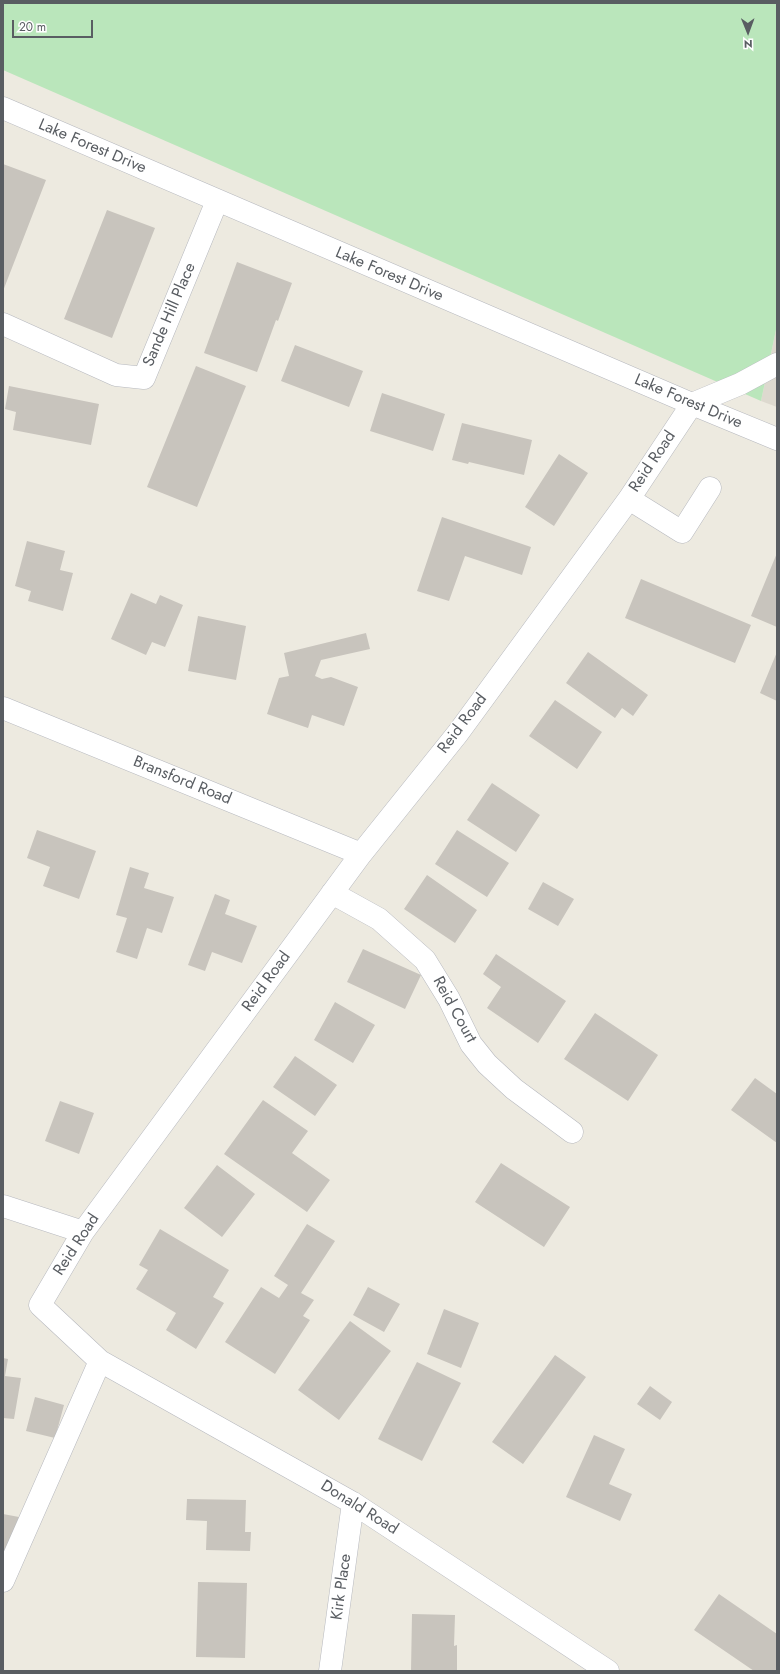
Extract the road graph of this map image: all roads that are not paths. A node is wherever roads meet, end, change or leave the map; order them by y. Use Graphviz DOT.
graph roads {
  1 [pos="3,108"];
  2 [pos="217,201"];
  3 [pos="3,324"];
  4 [pos="777,364"];
  5 [pos="692,404"];
  6 [pos="777,439"];
  7 [pos="710,488"];
  8 [pos="629,499"];
  9 [pos="3,708"];
  10 [pos="361,854"];
  11 [pos="332,893"];
  12 [pos="572,1132"];
  13 [pos="3,1206"];
  14 [pos="83,1232"];
  15 [pos="100,1361"];
  16 [pos="353,1503"];
  17 [pos="3,1581"];
  18 [pos="330,1671"];
  19 [pos="608,1671"];
  1 -- 2 [label="street, Lake Forest Drive"];
  2 -- 3 [label="street, Sande Hill Place"];
  2 -- 5 [label="street, Lake Forest Drive"];
  4 -- 5 [label="street"];
  5 -- 6 [label="street, Lake Forest Drive"];
  5 -- 8 [label="street, Reid Road"];
  7 -- 8 [label="street"];
  8 -- 10 [label="street, Reid Road"];
  9 -- 10 [label="street, Bransford Road"];
  10 -- 11 [label="street, Reid Road"];
  11 -- 12 [label="street, Reid Court"];
  11 -- 14 [label="street, Reid Road"];
  13 -- 14 [label="street"];
  14 -- 15 [label="street, Reid Road"];
  15 -- 16 [label="street, Donald Road"];
  15 -- 17 [label="street"];
  16 -- 18 [label="street, Kirk Place"];
  16 -- 19 [label="street, Donald Road"];
}
